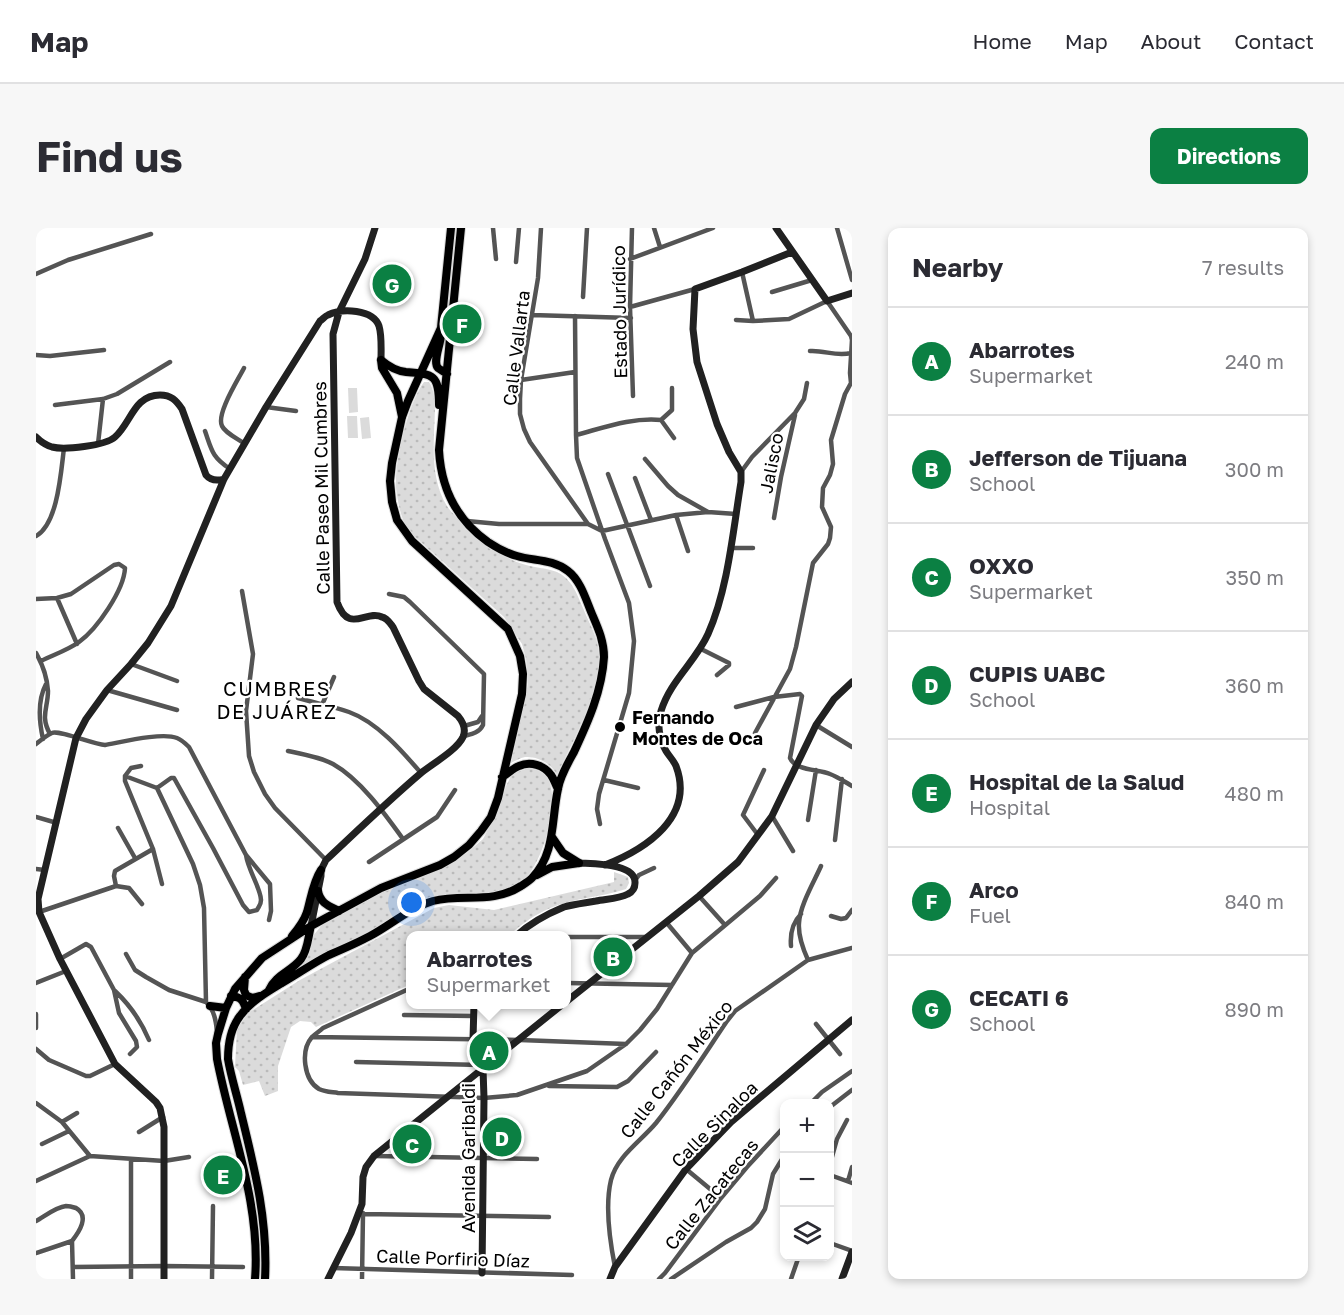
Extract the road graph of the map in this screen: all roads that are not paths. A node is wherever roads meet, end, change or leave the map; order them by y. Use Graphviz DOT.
graph roads {
  1 [pos="375,228"];
  2 [pos="451,228"];
  3 [pos="461,228"];
  4 [pos="493,228"];
  5 [pos="519,228"];
  6 [pos="541,228"];
  7 [pos="587,228"];
  8 [pos="632,228"];
  9 [pos="654,228"];
  10 [pos="712,228"];
  11 [pos="776,228"];
  12 [pos="837,228"];
  13 [pos="151,234"];
  14 [pos="660,247"];
  15 [pos="792,252"];
  16 [pos="496,259"];
  17 [pos="630,259"];
  18 [pos="516,262"];
  19 [pos="742,272"];
  20 [pos="36,274"];
  21 [pos="812,280"];
  22 [pos="852,280"];
  23 [pos="695,289"];
  24 [pos="772,292"];
  25 [pos="852,293"];
  26 [pos="583,297"];
  27 [pos="827,301"];
  28 [pos="630,307"];
  29 [pos="339,312"];
  30 [pos="532,315"];
  31 [pos="575,316"];
  32 [pos="631,318"];
  33 [pos="736,320"];
  34 [pos="753,321"];
  35 [pos="441,328"];
  36 [pos="105,350"];
  37 [pos="810,351"];
  38 [pos="851,353"];
  39 [pos="36,355"];
  40 [pos="381,360"];
  41 [pos="170,362"];
  42 [pos="244,368"];
  43 [pos="422,372"];
  44 [pos="575,372"];
  45 [pos="447,374"];
  46 [pos="521,380"];
  47 [pos="807,383"];
  48 [pos="672,388"];
  49 [pos="633,396"];
  50 [pos="103,399"];
  51 [pos="55,405"];
  52 [pos="266,407"];
  53 [pos="296,411"];
  54 [pos="795,413"];
  55 [pos="402,417"];
  56 [pos="661,420"];
  57 [pos="441,423"];
  58 [pos="205,431"];
  59 [pos="576,435"];
  60 [pos="36,437"];
  61 [pos="675,438"];
  62 [pos="98,444"];
  63 [pos="245,444"];
  64 [pos="64,448"];
  65 [pos="645,459"];
  66 [pos="230,469"];
  67 [pos="741,472"];
  68 [pos="608,474"];
  69 [pos="634,478"];
  70 [pos="224,479"];
  71 [pos="708,512"];
  72 [pos="736,514"];
  73 [pos="676,515"];
  74 [pos="774,518"];
  75 [pos="651,520"];
  76 [pos="464,521"];
  77 [pos="588,524"];
  78 [pos="628,526"];
  79 [pos="602,531"];
  80 [pos="36,537"];
  81 [pos="730,548"];
  82 [pos="753,548"];
  83 [pos="688,551"];
  84 [pos="650,586"];
  85 [pos="242,591"];
  86 [pos="389,594"];
  87 [pos="57,598"];
  88 [pos="36,599"];
  89 [pos="77,644"];
  90 [pos="701,649"];
  91 [pos="36,653"];
  92 [pos="41,661"];
  93 [pos="132,664"];
  94 [pos="717,675"];
  95 [pos="334,677"];
  96 [pos="177,681"];
  97 [pos="852,682"];
  98 [pos="46,684"];
  99 [pos="107,690"];
  100 [pos="774,697"];
  101 [pos="298,698"];
  102 [pos="322,705"];
  103 [pos="736,707"];
  104 [pos="177,710"];
  105 [pos="482,716"];
  106 [pos="816,725"];
  107 [pos="464,726"];
  108 [pos="755,732"];
  109 [pos="50,734"];
  110 [pos="463,736"];
  111 [pos="76,738"];
  112 [pos="43,739"];
  113 [pos="36,744"];
  114 [pos="852,747"];
  115 [pos="288,751"];
  116 [pos="796,765"];
  117 [pos="141,766"];
  118 [pos="764,770"];
  119 [pos="816,770"];
  120 [pos="421,773"];
  121 [pos="125,777"];
  122 [pos="502,777"];
  123 [pos="842,779"];
  124 [pos="604,780"];
  125 [pos="852,786"];
  126 [pos="157,788"];
  127 [pos="638,788"];
  128 [pos="558,789"];
  129 [pos="455,790"];
  130 [pos="381,808"];
  131 [pos="772,816"];
  132 [pos="36,817"];
  133 [pos="808,820"];
  134 [pos="57,823"];
  135 [pos="600,824"];
  136 [pos="118,828"];
  137 [pos="759,836"];
  138 [pos="552,837"];
  139 [pos="404,839"];
  140 [pos="835,840"];
  141 [pos="153,849"];
  142 [pos="793,851"];
  143 [pos="246,855"];
  144 [pos="135,858"];
  145 [pos="326,860"];
  146 [pos="369,862"];
  147 [pos="579,863"];
  148 [pos="605,865"];
  149 [pos="821,866"];
  150 [pos="654,868"];
  151 [pos="36,869"];
  152 [pos="45,870"];
  153 [pos="321,870"];
  154 [pos="776,878"];
  155 [pos="531,879"];
  156 [pos="635,880"];
  157 [pos="162,884"];
  158 [pos="116,886"];
  159 [pos="318,891"];
  160 [pos="699,896"];
  161 [pos="142,904"];
  162 [pos="852,910"];
  163 [pos="339,911"];
  164 [pos="37,912"];
  165 [pos="801,914"];
  166 [pos="831,916"];
  167 [pos="269,920"];
  168 [pos="666,922"];
  169 [pos="725,925"];
  170 [pos="311,926"];
  171 [pos="521,931"];
  172 [pos="571,937"];
  173 [pos="646,937"];
  174 [pos="285,943"];
  175 [pos="791,946"];
  176 [pos="852,948"];
  177 [pos="692,953"];
  178 [pos="126,954"];
  179 [pos="60,959"];
  180 [pos="808,960"];
  181 [pos="66,971"];
  182 [pos="245,976"];
  183 [pos="36,983"];
  184 [pos="571,983"];
  185 [pos="588,984"];
  186 [pos="672,985"];
  187 [pos="114,990"];
  188 [pos="406,990"];
  189 [pos="265,993"];
  190 [pos="231,996"];
  191 [pos="571,998"];
  192 [pos="208,1004"];
  193 [pos="226,1008"];
  194 [pos="246,1009"];
  195 [pos="474,1009"];
  196 [pos="558,1009"];
  197 [pos="36,1014"];
  198 [pos="404,1015"];
  199 [pos="473,1016"];
  200 [pos="852,1020"];
  201 [pos="816,1024"];
  202 [pos="36,1028"];
  203 [pos="218,1034"];
  204 [pos="312,1037"];
  205 [pos="473,1039"];
  206 [pos="828,1039"];
  207 [pos="149,1040"];
  208 [pos="520,1040"];
  209 [pos="626,1044"];
  210 [pos="36,1049"];
  211 [pos="656,1052"];
  212 [pos="130,1054"];
  213 [pos="840,1054"];
  214 [pos="357,1062"];
  215 [pos="115,1064"];
  216 [pos="482,1067"];
  217 [pos="852,1071"];
  218 [pos="545,1086"];
  219 [pos="852,1090"];
  220 [pos="448,1097"];
  221 [pos="484,1098"];
  222 [pos="815,1099"];
  223 [pos="36,1102"];
  224 [pos="834,1104"];
  225 [pos="77,1113"];
  226 [pos="163,1117"];
  227 [pos="847,1120"];
  228 [pos="62,1122"];
  229 [pos="69,1131"];
  230 [pos="780,1131"];
  231 [pos="139,1132"];
  232 [pos="42,1144"];
  233 [pos="833,1153"];
  234 [pos="90,1156"];
  235 [pos="374,1156"];
  236 [pos="189,1157"];
  237 [pos="484,1158"];
  238 [pos="537,1159"];
  239 [pos="131,1160"];
  240 [pos="164,1161"];
  241 [pos="780,1163"];
  242 [pos="852,1167"];
  243 [pos="686,1168"];
  244 [pos="834,1176"];
  245 [pos="36,1181"];
  246 [pos="850,1182"];
  247 [pos="721,1198"];
  248 [pos="362,1204"];
  249 [pos="213,1206"];
  250 [pos="363,1214"];
  251 [pos="483,1216"];
  252 [pos="549,1217"];
  253 [pos="36,1221"];
  254 [pos="72,1241"];
  255 [pos="834,1244"];
  256 [pos="852,1251"];
  257 [pos="36,1253"];
  258 [pos="798,1261"];
  259 [pos="164,1266"];
  260 [pos="212,1266"];
  261 [pos="131,1267"];
  262 [pos="243,1267"];
  263 [pos="615,1267"];
  264 [pos="73,1268"];
  265 [pos="333,1268"];
  266 [pos="255,1269"];
  267 [pos="266,1269"];
  268 [pos="362,1269"];
  269 [pos="572,1275"];
  270 [pos="482,1276"];
  271 [pos="73,1279"];
  272 [pos="131,1279"];
  273 [pos="165,1279"];
  274 [pos="212,1279"];
  275 [pos="255,1279"];
  276 [pos="265,1279"];
  277 [pos="328,1279"];
  278 [pos="362,1279"];
  279 [pos="610,1279"];
  280 [pos="659,1279"];
  281 [pos="671,1279"];
  282 [pos="791,1279"];
  283 [pos="842,1279"];
  1 -- 29 [label="street"];
  2 -- 35 [label="main road"];
  3 -- 45 [label="main road"];
  4 -- 16 [label="street"];
  5 -- 18 [label="street"];
  6 -- 30 [label="street, Calle Vallarta"];
  7 -- 26 [label="street"];
  8 -- 17 [label="street, Estado Jurídico"];
  9 -- 14 [label="street"];
  10 -- 14 [label="street"];
  11 -- 15 [label="street"];
  12 -- 22 [label="street"];
  13 -- 20 [label="street"];
  14 -- 17 [label="street"];
  15 -- 19 [label="street"];
  15 -- 21 [label="street"];
  17 -- 28 [label="street, Estado Jurídico"];
  19 -- 23 [label="street"];
  19 -- 34 [label="street"];
  21 -- 24 [label="street"];
  21 -- 27 [label="street"];
  23 -- 28 [label="street"];
  23 -- 67 [label="street"];
  25 -- 27 [label="street"];
  27 -- 34 [label="street"];
  27 -- 38 [label="street"];
  28 -- 32 [label="street, Estado Jurídico"];
  29 -- 40 [label="street"];
  29 -- 52 [label="street"];
  29 -- 107 [label="street, Calle Paseo Mil Cumbres"];
  30 -- 31 [label="street"];
  30 -- 46 [label="street, Calle Vallarta"];
  31 -- 32 [label="street"];
  31 -- 44 [label="street"];
  32 -- 49 [label="street, Estado Jurídico"];
  33 -- 34 [label="street"];
  35 -- 43 [label="main road"];
  35 -- 45 [label="main road"];
  36 -- 39 [label="street"];
  37 -- 38 [label="street"];
  38 -- 100 [label="street"];
  40 -- 43 [label="main road"];
  40 -- 55 [label="main road"];
  41 -- 50 [label="street"];
  42 -- 63 [label="street"];
  43 -- 55 [label="main road"];
  43 -- 57 [label="main road"];
  44 -- 46 [label="street"];
  44 -- 59 [label="street"];
  45 -- 57 [label="main road"];
  46 -- 77 [label="street, Calle Vallarta"];
  47 -- 54 [label="street"];
  48 -- 56 [label="street"];
  50 -- 51 [label="street"];
  50 -- 62 [label="street"];
  52 -- 53 [label="street"];
  52 -- 63 [label="street"];
  54 -- 67 [label="street"];
  54 -- 74 [label="street, Jalisco"];
  55 -- 122 [label="main road"];
  56 -- 59 [label="street"];
  56 -- 61 [label="street"];
  57 -- 76 [label="main road"];
  58 -- 66 [label="street"];
  59 -- 79 [label="street"];
  60 -- 64 [label="street"];
  62 -- 64 [label="street"];
  62 -- 70 [label="street"];
  63 -- 66 [label="street"];
  64 -- 80 [label="street"];
  65 -- 71 [label="street"];
  66 -- 70 [label="street"];
  67 -- 72 [label="street"];
  68 -- 78 [label="street"];
  69 -- 75 [label="street"];
  70 -- 93 [label="street"];
  71 -- 72 [label="street"];
  71 -- 73 [label="street"];
  72 -- 81 [label="street"];
  73 -- 75 [label="street"];
  73 -- 83 [label="street"];
  75 -- 78 [label="street"];
  76 -- 77 [label="street"];
  76 -- 128 [label="main road"];
  77 -- 79 [label="street"];
  78 -- 79 [label="street"];
  78 -- 84 [label="street"];
  79 -- 124 [label="street"];
  81 -- 82 [label="street"];
  81 -- 90 [label="street"];
  85 -- 145 [label="street"];
  86 -- 105 [label="street"];
  87 -- 88 [label="street"];
  87 -- 89 [label="street"];
  87 -- 89 [label="street"];
  89 -- 92 [label="street"];
  90 -- 94 [label="street"];
  90 -- 148 [label="street"];
  91 -- 92 [label="street"];
  92 -- 98 [label="street"];
  93 -- 96 [label="street"];
  93 -- 99 [label="street"];
  95 -- 102 [label="street"];
  97 -- 106 [label="street"];
  98 -- 109 [label="street"];
  98 -- 112 [label="street"];
  99 -- 104 [label="street"];
  99 -- 111 [label="street"];
  100 -- 103 [label="street"];
  100 -- 108 [label="street"];
  100 -- 116 [label="street"];
  101 -- 102 [label="street"];
  102 -- 120 [label="street"];
  105 -- 107 [label="street"];
  105 -- 110 [label="street"];
  106 -- 114 [label="street"];
  106 -- 116 [label="street"];
  107 -- 110 [label="street"];
  109 -- 111 [label="street"];
  109 -- 112 [label="street"];
  110 -- 120 [label="street"];
  111 -- 134 [label="street"];
  111 -- 143 [label="street"];
  112 -- 113 [label="street"];
  115 -- 130 [label="street"];
  116 -- 119 [label="street"];
  116 -- 131 [label="street"];
  117 -- 121 [label="street"];
  118 -- 137 [label="street"];
  119 -- 123 [label="street"];
  119 -- 133 [label="street"];
  120 -- 130 [label="street"];
  121 -- 126 [label="street"];
  121 -- 141 [label="street"];
  122 -- 128 [label="main road"];
  122 -- 163 [label="main road"];
  123 -- 125 [label="street"];
  123 -- 140 [label="street"];
  124 -- 127 [label="street"];
  124 -- 135 [label="street"];
  126 -- 143 [label="street"];
  126 -- 192 [label="street"];
  128 -- 138 [label="main road"];
  129 -- 139 [label="street"];
  130 -- 139 [label="street"];
  130 -- 145 [label="street"];
  131 -- 137 [label="street"];
  131 -- 142 [label="street"];
  132 -- 134 [label="street"];
  134 -- 152 [label="street"];
  136 -- 144 [label="street"];
  137 -- 160 [label="street"];
  138 -- 147 [label="main road"];
  138 -- 155 [label="main road"];
  139 -- 146 [label="street"];
  141 -- 144 [label="street"];
  141 -- 157 [label="street"];
  143 -- 167 [label="street"];
  144 -- 158 [label="street"];
  145 -- 153 [label="street"];
  147 -- 148 [label="street"];
  147 -- 155 [label="main road"];
  148 -- 156 [label="street"];
  149 -- 165 [label="street"];
  150 -- 156 [label="street"];
  151 -- 152 [label="street"];
  152 -- 164 [label="street"];
  153 -- 159 [label="street"];
  153 -- 174 [label="main road"];
  154 -- 169 [label="street"];
  155 -- 189 [label="main road"];
  156 -- 171 [label="street"];
  158 -- 161 [label="street"];
  158 -- 164 [label="street"];
  159 -- 163 [label="main road"];
  159 -- 170 [label="street"];
  160 -- 168 [label="street"];
  160 -- 169 [label="street"];
  162 -- 166 [label="street"];
  163 -- 170 [label="main road"];
  164 -- 179 [label="street"];
  165 -- 175 [label="street"];
  165 -- 180 [label="street"];
  168 -- 173 [label="street"];
  168 -- 177 [label="street"];
  169 -- 177 [label="street"];
  170 -- 174 [label="main road"];
  170 -- 189 [label="main road"];
  172 -- 173 [label="street"];
  173 -- 185 [label="street"];
  174 -- 182 [label="main road"];
  176 -- 180 [label="street, Calle Cañón México"];
  177 -- 186 [label="street"];
  178 -- 192 [label="street"];
  179 -- 181 [label="street"];
  179 -- 187 [label="street"];
  180 -- 263 [label="street, Calle Cañón México"];
  181 -- 183 [label="street"];
  181 -- 215 [label="street"];
  182 -- 189 [label="main road"];
  182 -- 190 [label="main road"];
  184 -- 185 [label="street"];
  185 -- 186 [label="street"];
  185 -- 191 [label="street"];
  186 -- 209 [label="street"];
  187 -- 207 [label="street"];
  187 -- 212 [label="street"];
  188 -- 204 [label="street"];
  189 -- 194 [label="main road"];
  190 -- 193 [label="main road"];
  190 -- 194 [label="main road"];
  192 -- 193 [label="main road"];
  192 -- 203 [label="street"];
  193 -- 203 [label="main road"];
  194 -- 267 [label="main road"];
  195 -- 199 [label="street, Avenida Garibaldi"];
  196 -- 208 [label="street"];
  197 -- 202 [label="street"];
  198 -- 199 [label="street"];
  199 -- 205 [label="street, Avenida Garibaldi"];
  200 -- 206 [label="street, Calle Sinaloa"];
  201 -- 206 [label="street"];
  203 -- 266 [label="main road"];
  204 -- 205 [label="street"];
  204 -- 220 [label="street"];
  205 -- 208 [label="street"];
  205 -- 216 [label="street, Avenida Garibaldi"];
  206 -- 213 [label="street"];
  206 -- 243 [label="street, Calle Sinaloa"];
  208 -- 209 [label="street"];
  208 -- 216 [label="street"];
  209 -- 218 [label="street"];
  210 -- 215 [label="street"];
  211 -- 218 [label="street"];
  214 -- 216 [label="street"];
  215 -- 226 [label="street"];
  216 -- 220 [label="street"];
  216 -- 221 [label="street, Avenida Garibaldi"];
  217 -- 222 [label="street"];
  218 -- 221 [label="street"];
  219 -- 224 [label="street"];
  220 -- 221 [label="street"];
  220 -- 235 [label="street"];
  221 -- 237 [label="street, Avenida Garibaldi"];
  223 -- 228 [label="street"];
  225 -- 228 [label="street"];
  226 -- 231 [label="street"];
  226 -- 240 [label="street"];
  227 -- 233 [label="street"];
  228 -- 229 [label="street"];
  229 -- 232 [label="street"];
  229 -- 234 [label="street"];
  230 -- 247 [label="street, Calle Zacatecas"];
  234 -- 239 [label="street"];
  234 -- 245 [label="street"];
  235 -- 237 [label="street"];
  235 -- 248 [label="street"];
  236 -- 240 [label="street"];
  237 -- 238 [label="street"];
  237 -- 251 [label="street, Avenida Garibaldi"];
  239 -- 240 [label="street"];
  239 -- 261 [label="street"];
  240 -- 259 [label="street"];
  241 -- 281 [label="street"];
  242 -- 246 [label="street"];
  243 -- 247 [label="street"];
  243 -- 263 [label="street, Calle Sinaloa"];
  244 -- 246 [label="street"];
  247 -- 280 [label="street, Calle Zacatecas"];
  248 -- 250 [label="street"];
  248 -- 265 [label="street"];
  249 -- 260 [label="street"];
  250 -- 251 [label="street"];
  250 -- 268 [label="street"];
  251 -- 252 [label="street"];
  251 -- 270 [label="street, Avenida Garibaldi"];
  253 -- 254 [label="street"];
  254 -- 257 [label="street"];
  254 -- 264 [label="street"];
  255 -- 256 [label="street"];
  256 -- 283 [label="street"];
  258 -- 282 [label="street"];
  259 -- 260 [label="street"];
  259 -- 261 [label="street"];
  259 -- 273 [label="street"];
  260 -- 262 [label="street"];
  260 -- 274 [label="street"];
  261 -- 264 [label="street"];
  261 -- 272 [label="street"];
  263 -- 279 [label="street, Calle Sinaloa"];
  264 -- 271 [label="street"];
  265 -- 268 [label="street, Calle Porfirio Díaz"];
  265 -- 277 [label="street"];
  266 -- 267 [label="main road"];
  266 -- 275 [label="main road"];
  267 -- 276 [label="main road"];
  268 -- 270 [label="street, Calle Porfirio Díaz"];
  268 -- 278 [label="street"];
  269 -- 270 [label="street, Calle Porfirio Díaz"];
}
